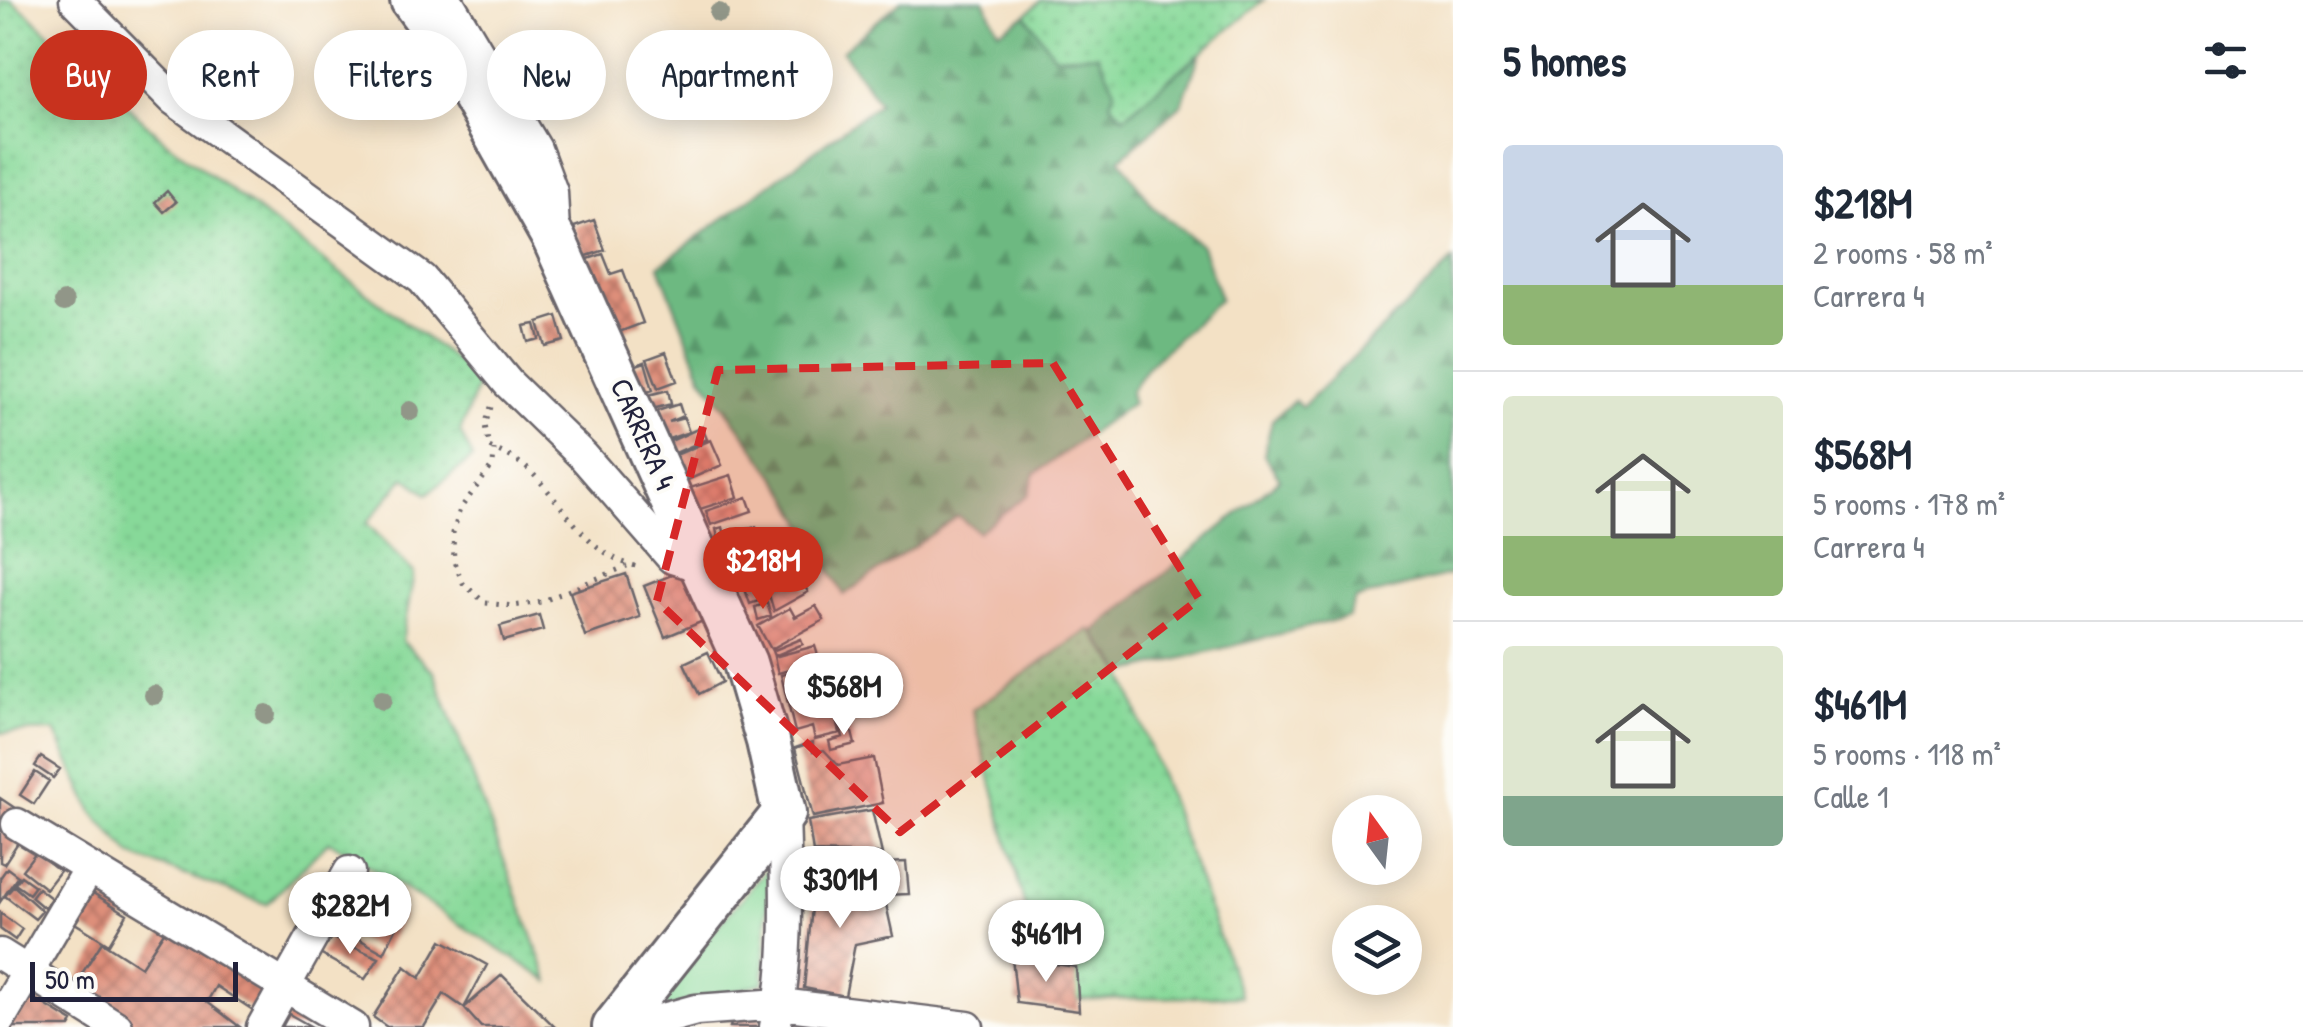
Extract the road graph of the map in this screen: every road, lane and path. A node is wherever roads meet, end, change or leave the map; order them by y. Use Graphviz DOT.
graph roads {
  1 [pos="75,0"];
  2 [pos="412,0"];
  3 [pos="447,0"];
  4 [pos="554,238"];
  5 [pos="508,383"];
  6 [pos="494,449"];
  7 [pos="630,565"];
  8 [pos="651,568"];
  9 [pos="704,568"];
  10 [pos="784,814"];
  11 [pos="17,824"];
  12 [pos="89,868"];
  13 [pos="348,872"];
  14 [pos="0,954"];
  15 [pos="28,971"];
  16 [pos="285,986"];
  17 [pos="778,1015"];
  18 [pos="0,1019"];
  19 [pos="118,1027"];
  20 [pos="262,1027"];
  21 [pos="353,1027"];
  22 [pos="614,1027"];
  23 [pos="634,1027"];
  24 [pos="968,1027"];
  1 -- 5 [label="street"];
  2 -- 4 [label="main road, CARRERA 4"];
  3 -- 4 [label="street"];
  4 -- 9 [label="main road, CARRERA 4"];
  5 -- 6 [label="path"];
  5 -- 9 [label="street"];
  6 -- 7 [label="path"];
  6 -- 7 [label="path"];
  7 -- 8 [label="path"];
  9 -- 10 [label="main road, CARRERA 4"];
  10 -- 17 [label="street, CARRERA 4"];
  10 -- 22 [label="main road"];
  11 -- 12 [label="street"];
  12 -- 15 [label="street"];
  12 -- 16 [label="street"];
  13 -- 16 [label="street"];
  14 -- 15 [label="street"];
  15 -- 18 [label="street"];
  15 -- 19 [label="street"];
  16 -- 20 [label="street"];
  16 -- 21 [label="street"];
  17 -- 23 [label="street"];
  17 -- 24 [label="street"];
}
